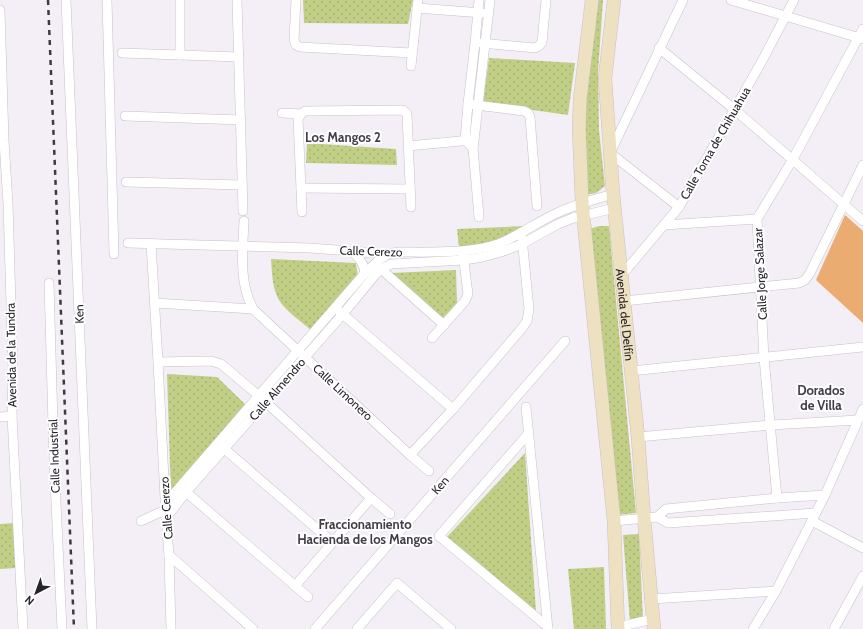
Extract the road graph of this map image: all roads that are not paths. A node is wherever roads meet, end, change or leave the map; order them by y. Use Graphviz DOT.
graph roads {
  1 [pos="66,0"];
  2 [pos="107,0"];
  3 [pos="180,0"];
  4 [pos="237,0"];
  5 [pos="296,0"];
  6 [pos="479,0"];
  7 [pos="490,0"];
  8 [pos="546,0"];
  9 [pos="592,0"];
  10 [pos="614,0"];
  11 [pos="683,0"];
  12 [pos="730,0"];
  13 [pos="794,0"];
  14 [pos="418,4"];
  15 [pos="0,10"];
  16 [pos="478,13"];
  17 [pos="488,14"];
  18 [pos="784,16"];
  19 [pos="862,35"];
  20 [pos="475,43"];
  21 [pos="485,43"];
  22 [pos="659,48"];
  23 [pos="122,53"];
  24 [pos="412,53"];
  25 [pos="180,55"];
  26 [pos="239,57"];
  27 [pos="411,66"];
  28 [pos="1,80"];
  29 [pos="468,104"];
  30 [pos="478,105"];
  31 [pos="734,109"];
  32 [pos="282,112"];
  33 [pos="301,114"];
  34 [pos="125,116"];
  35 [pos="241,120"];
  36 [pos="2,142"];
  37 [pos="471,143"];
  38 [pos="408,146"];
  39 [pos="610,153"];
  40 [pos="793,159"];
  41 [pos="863,165"];
  42 [pos="126,182"];
  43 [pos="242,185"];
  44 [pos="301,188"];
  45 [pos="410,189"];
  46 [pos="613,194"];
  47 [pos="4,204"];
  48 [pos="844,204"];
  49 [pos="537,206"];
  50 [pos="679,207"];
  51 [pos="411,208"];
  52 [pos="615,208"];
  53 [pos="582,210"];
  54 [pos="243,211"];
  55 [pos="302,212"];
  56 [pos="478,217"];
  57 [pos="757,219"];
  58 [pos="244,221"];
  59 [pos="863,221"];
  60 [pos="664,225"];
  61 [pos="521,233"];
  62 [pos="128,243"];
  63 [pos="151,243"];
  64 [pos="522,244"];
  65 [pos="243,245"];
  66 [pos="352,251"];
  67 [pos="114,254"];
  68 [pos="389,254"];
  69 [pos="463,255"];
  70 [pos="391,264"];
  71 [pos="382,269"];
  72 [pos="365,273"];
  73 [pos="0,276"];
  74 [pos="10,276"];
  75 [pos="621,276"];
  76 [pos="49,283"];
  77 [pos="760,287"];
  78 [pos="624,301"];
  79 [pos="155,303"];
  80 [pos="335,307"];
  81 [pos="253,309"];
  82 [pos="343,314"];
  83 [pos="444,325"];
  84 [pos="432,338"];
  85 [pos="565,341"];
  86 [pos="863,346"];
  87 [pos="298,350"];
  88 [pos="306,356"];
  89 [pos="764,358"];
  90 [pos="158,362"];
  91 [pos="631,372"];
  92 [pos="262,399"];
  93 [pos="526,407"];
  94 [pos="453,409"];
  95 [pos="863,409"];
  96 [pos="12,416"];
  97 [pos="0,417"];
  98 [pos="858,420"];
  99 [pos="771,425"];
  100 [pos="528,434"];
  101 [pos="638,436"];
  102 [pos="221,446"];
  103 [pos="410,454"];
  104 [pos="429,471"];
  105 [pos="184,488"];
  106 [pos="825,495"];
  107 [pos="371,498"];
  108 [pos="776,498"];
  109 [pos="166,511"];
  110 [pos="390,514"];
  111 [pos="650,517"];
  112 [pos="814,517"];
  113 [pos="141,521"];
  114 [pos="614,521"];
  115 [pos="332,542"];
  116 [pos="863,548"];
  117 [pos="169,555"];
  118 [pos="863,576"];
  119 [pos="295,586"];
  120 [pos="776,591"];
  121 [pos="308,597"];
  122 [pos="652,599"];
  123 [pos="654,624"];
  124 [pos="548,628"];
  125 [pos="618,628"];
  126 [pos="23,629"];
  127 [pos="62,629"];
  128 [pos="92,629"];
  129 [pos="171,629"];
  130 [pos="253,629"];
  131 [pos="315,629"];
  132 [pos="356,629"];
  133 [pos="451,629"];
  134 [pos="753,629"];
  135 [pos="834,629"];
  1 -- 128 [label="street, Ken"];
  2 -- 67 [label="street"];
  3 -- 25 [label="street"];
  4 -- 26 [label="street"];
  5 -- 24 [label="street"];
  6 -- 16 [label="street"];
  7 -- 17 [label="street"];
  8 -- 21 [label="street"];
  9 -- 53 [label="street"];
  10 -- 39 [label="street, Avenida del Delfín"];
  11 -- 22 [label="street"];
  12 -- 18 [label="street"];
  13 -- 18 [label="street, Calle Toma de Chihuahua"];
  14 -- 16 [label="street"];
  14 -- 24 [label="street"];
  15 -- 28 [label="street, Avenida de la Tundra"];
  16 -- 17 [label="street"];
  16 -- 20 [label="street"];
  17 -- 21 [label="street"];
  18 -- 19 [label="street"];
  18 -- 31 [label="street, Calle Toma de Chihuahua"];
  19 -- 40 [label="street, Calle Jorge Salazar"];
  20 -- 21 [label="street"];
  20 -- 29 [label="street"];
  21 -- 30 [label="street"];
  22 -- 31 [label="street"];
  22 -- 39 [label="street"];
  23 -- 25 [label="street"];
  24 -- 27 [label="street"];
  25 -- 26 [label="street"];
  26 -- 35 [label="street"];
  28 -- 36 [label="street, Avenida de la Tundra"];
  29 -- 30 [label="street"];
  29 -- 37 [label="street"];
  30 -- 37 [label="street"];
  30 -- 49 [label="street"];
  31 -- 40 [label="street"];
  31 -- 50 [label="street, Calle Toma de Chihuahua"];
  32 -- 33 [label="street"];
  33 -- 38 [label="street"];
  33 -- 44 [label="street"];
  34 -- 35 [label="street"];
  35 -- 43 [label="street"];
  36 -- 47 [label="street, Avenida de la Tundra"];
  37 -- 38 [label="street"];
  37 -- 56 [label="street"];
  38 -- 45 [label="street"];
  39 -- 46 [label="street, Avenida del Delfín"];
  39 -- 50 [label="street"];
  40 -- 48 [label="street"];
  40 -- 57 [label="street, Calle Jorge Salazar"];
  41 -- 48 [label="street"];
  42 -- 43 [label="street"];
  43 -- 54 [label="street"];
  44 -- 45 [label="street"];
  44 -- 55 [label="street"];
  45 -- 51 [label="street"];
  46 -- 52 [label="street, Avenida del Delfín"];
  46 -- 53 [label="street"];
  47 -- 74 [label="street, Avenida de la Tundra"];
  48 -- 59 [label="street"];
  48 -- 77 [label="street"];
  50 -- 60 [label="street, Calle Toma de Chihuahua"];
  52 -- 53 [label="street"];
  52 -- 75 [label="street, Avenida del Delfín"];
  53 -- 61 [label="street, Calle Cerezo"];
  53 -- 64 [label="street, Calle Cerezo"];
  53 -- 114 [label="street"];
  57 -- 60 [label="street"];
  57 -- 77 [label="street, Calle Jorge Salazar"];
  58 -- 65 [label="street, Calle Limonero"];
  60 -- 75 [label="street, Calle Toma de Chihuahua"];
  61 -- 64 [label="street"];
  61 -- 69 [label="street, Calle Cerezo"];
  62 -- 63 [label="street, Calle Cerezo"];
  63 -- 65 [label="street, Calle Cerezo"];
  63 -- 79 [label="street, Calle Cerezo"];
  64 -- 69 [label="street, Calle Cerezo"];
  64 -- 94 [label="street"];
  65 -- 66 [label="street, Calle Cerezo"];
  65 -- 81 [label="street, Calle Limonero"];
  66 -- 68 [label="street, Calle Cerezo"];
  66 -- 72 [label="street"];
  68 -- 69 [label="street, Calle Cerezo"];
  68 -- 72 [label="street, Calle Almendro"];
  69 -- 70 [label="street, Calle Cerezo"];
  69 -- 83 [label="street"];
  70 -- 71 [label="street, Calle Almendro"];
  71 -- 82 [label="street, Calle Almendro"];
  71 -- 83 [label="street"];
  72 -- 80 [label="street, Calle Almendro"];
  73 -- 74 [label="street"];
  74 -- 96 [label="street, Avenida de la Tundra"];
  75 -- 78 [label="street, Avenida del Delfín"];
  76 -- 127 [label="street, Calle Industrial"];
  77 -- 78 [label="street"];
  77 -- 89 [label="street, Calle Jorge Salazar"];
  78 -- 91 [label="street, Avenida del Delfín"];
  79 -- 81 [label="street"];
  79 -- 90 [label="street, Calle Cerezo"];
  80 -- 82 [label="street"];
  80 -- 87 [label="street, Calle Almendro"];
  81 -- 87 [label="street, Calle Limonero"];
  82 -- 88 [label="street, Calle Almendro"];
  82 -- 94 [label="street"];
  83 -- 84 [label="street"];
  85 -- 131 [label="street, Ken"];
  86 -- 89 [label="street"];
  87 -- 88 [label="street, Calle Limonero"];
  87 -- 92 [label="street, Calle Almendro"];
  88 -- 92 [label="street, Calle Almendro"];
  88 -- 103 [label="street, Calle Limonero"];
  89 -- 91 [label="street"];
  89 -- 99 [label="street, Calle Jorge Salazar"];
  90 -- 92 [label="street"];
  90 -- 109 [label="street, Calle Cerezo"];
  91 -- 101 [label="street, Avenida del Delfín"];
  92 -- 102 [label="street, Calle Almendro"];
  92 -- 107 [label="street"];
  93 -- 100 [label="street"];
  94 -- 103 [label="street"];
  95 -- 98 [label="street"];
  96 -- 97 [label="street"];
  96 -- 126 [label="street, Avenida de la Tundra"];
  98 -- 99 [label="street"];
  98 -- 106 [label="street"];
  99 -- 101 [label="street"];
  99 -- 108 [label="street, Calle Jorge Salazar"];
  100 -- 124 [label="street"];
  100 -- 124 [label="street"];
  101 -- 111 [label="street, Avenida del Delfín"];
  102 -- 105 [label="street, Calle Almendro"];
  102 -- 115 [label="street"];
  103 -- 104 [label="street, Calle Limonero"];
  105 -- 109 [label="street, Calle Almendro"];
  105 -- 109 [label="street, Calle Almendro"];
  105 -- 119 [label="street"];
  106 -- 108 [label="street"];
  106 -- 112 [label="street"];
  107 -- 110 [label="street"];
  107 -- 115 [label="street"];
  108 -- 111 [label="street"];
  109 -- 113 [label="street, Calle Almendro"];
  109 -- 117 [label="street, Calle Cerezo"];
  111 -- 112 [label="street"];
  111 -- 114 [label="street"];
  111 -- 122 [label="street, Avenida del Delfín"];
  112 -- 116 [label="street"];
  112 -- 120 [label="street"];
  114 -- 125 [label="street"];
  115 -- 119 [label="street"];
  117 -- 129 [label="street, Calle Cerezo"];
  117 -- 130 [label="street"];
  118 -- 135 [label="street"];
  119 -- 121 [label="street"];
  120 -- 122 [label="street"];
  120 -- 134 [label="street"];
  122 -- 123 [label="street, Avenida del Delfín"];
  123 -- 125 [label="street"];
  132 -- 133 [label="street"];
}
